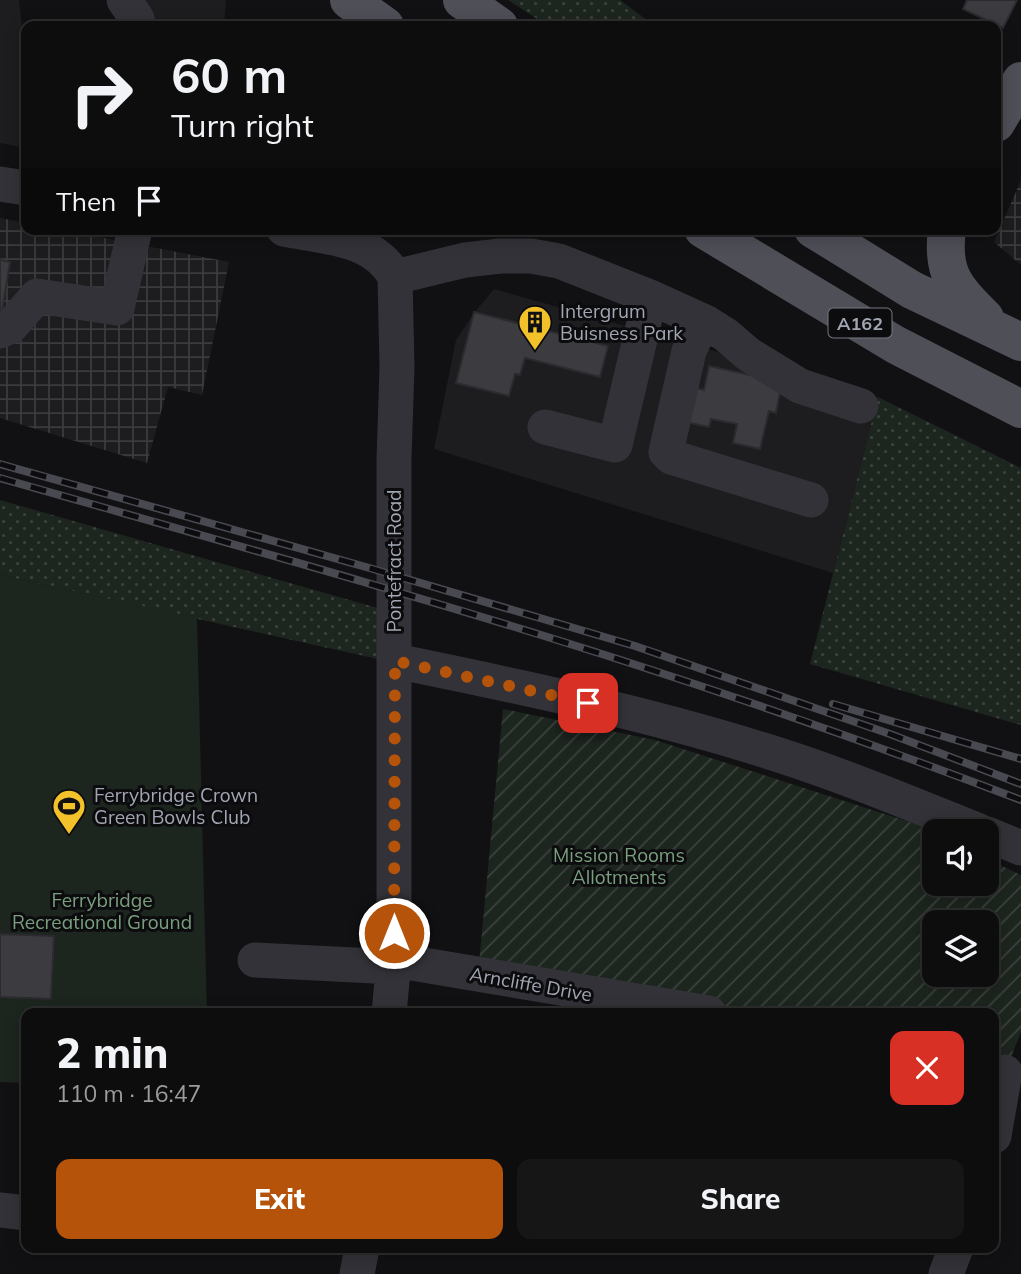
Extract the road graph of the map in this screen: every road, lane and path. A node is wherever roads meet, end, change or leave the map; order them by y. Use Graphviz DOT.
graph roads {
  1 [pos="124,0"];
  2 [pos="349,0"];
  3 [pos="462,0"];
  4 [pos="137,21"];
  5 [pos="378,21"];
  6 [pos="492,21"];
  7 [pos="1021,81"];
  8 [pos="1001,115"];
  9 [pos="0,184"];
  10 [pos="21,187"];
  11 [pos="134,235"];
  12 [pos="315,235"];
  13 [pos="713,235"];
  14 [pos="823,235"];
  15 [pos="946,235"];
  16 [pos="395,277"];
  17 [pos="650,298"];
  18 [pos="695,318"];
  19 [pos="0,331"];
  20 [pos="1009,336"];
  21 [pos="861,406"];
  22 [pos="1021,409"];
  23 [pos="545,427"];
  24 [pos="811,500"];
  25 [pos="395,661"];
  26 [pos="949,819"];
  27 [pos="999,839"];
  28 [pos="1021,848"];
  29 [pos="255,960"];
  30 [pos="394,964"];
  31 [pos="390,1008"];
  32 [pos="677,1008"];
  33 [pos="1007,1073"];
  34 [pos="999,1112"];
  35 [pos="0,1210"];
  36 [pos="21,1212"];
  37 [pos="361,1253"];
  38 [pos="954,1253"];
  39 [pos="357,1274"];
  40 [pos="946,1274"];
  1 -- 4 [label="street"];
  2 -- 5 [label="main road"];
  3 -- 6 [label="main road"];
  7 -- 8 [label="main road"];
  9 -- 10 [label="street"];
  11 -- 19 [label="street"];
  12 -- 16 [label="street"];
  13 -- 22 [label="main road, A162"];
  14 -- 20 [label="main road, A162"];
  15 -- 20 [label="main road"];
  16 -- 17 [label="street"];
  16 -- 25 [label="street, Pontefract Road"];
  17 -- 18 [label="street"];
  17 -- 23 [label="street"];
  18 -- 21 [label="street"];
  18 -- 24 [label="street"];
  25 -- 26 [label="street"];
  25 -- 30 [label="street, Pontefract Road"];
  27 -- 28 [label="street"];
  29 -- 30 [label="street, Arncliffe Drive"];
  30 -- 31 [label="street, Pontefract Road"];
  30 -- 32 [label="street, Arncliffe Drive"];
  33 -- 34 [label="street"];
  35 -- 36 [label="street"];
  37 -- 39 [label="street"];
  38 -- 40 [label="street"];
}
